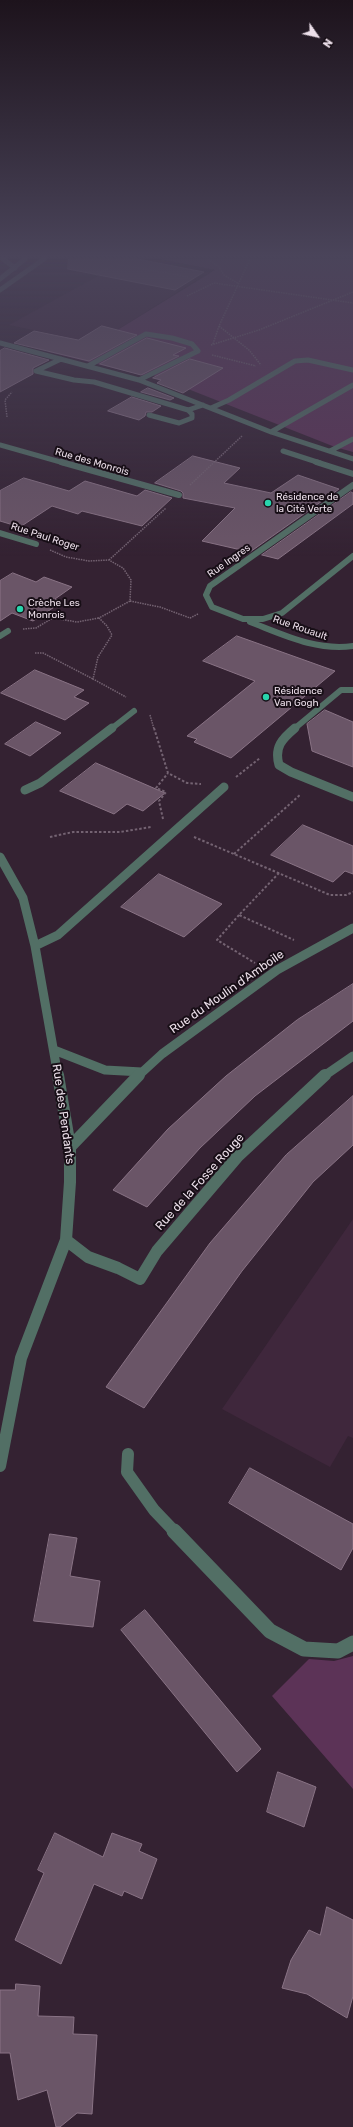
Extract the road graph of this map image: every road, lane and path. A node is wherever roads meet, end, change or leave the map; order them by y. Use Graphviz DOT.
graph roads {
  1 [pos="58,358"];
  2 [pos="102,358"];
  3 [pos="181,358"];
  4 [pos="227,358"];
  5 [pos="256,358"];
  6 [pos="61,359"];
  7 [pos="88,366"];
  8 [pos="353,370"];
  9 [pos="138,380"];
  10 [pos="353,385"];
  11 [pos="12,392"];
  12 [pos="203,405"];
  13 [pos="211,408"];
  14 [pos="188,410"];
  15 [pos="149,415"];
  16 [pos="7,416"];
  17 [pos="271,432"];
  18 [pos="353,439"];
  19 [pos="0,445"];
  20 [pos="283,451"];
  21 [pos="330,451"];
  22 [pos="353,459"];
  23 [pos="353,474"];
  24 [pos="353,485"];
  25 [pos="179,495"];
  26 [pos="0,533"];
  27 [pos="36,544"];
  28 [pos="353,556"];
  29 [pos="130,601"];
  30 [pos="212,607"];
  31 [pos="99,618"];
  32 [pos="242,619"];
  33 [pos="8,631"];
  34 [pos="0,636"];
  35 [pos="353,646"];
  36 [pos="35,653"];
  37 [pos="93,678"];
  38 [pos="353,690"];
  39 [pos="128,698"];
  40 [pos="149,710"];
  41 [pos="134,712"];
  42 [pos="276,755"];
  43 [pos="168,773"];
  44 [pos="315,782"];
  45 [pos="224,787"];
  46 [pos="24,790"];
  47 [pos="353,797"];
  48 [pos="164,823"];
  49 [pos="177,830"];
  50 [pos="50,837"];
  51 [pos="234,854"];
  52 [pos="0,856"];
  53 [pos="279,873"];
  54 [pos="353,892"];
  55 [pos="238,915"];
  56 [pos="353,928"];
  57 [pos="36,946"];
  58 [pos="315,949"];
  59 [pos="272,974"];
  60 [pos="54,1050"];
  61 [pos="353,1056"];
  62 [pos="142,1072"];
  63 [pos="70,1147"];
  64 [pos="66,1240"];
  65 [pos="128,1454"];
  66 [pos="0,1466"];
  67 [pos="353,1643"];
  1 -- 6 [label="street"];
  2 -- 7 [label="street"];
  3 -- 9 [label="street"];
  4 -- 5 [label="path"];
  6 -- 7 [label="street"];
  6 -- 14 [label="street"];
  7 -- 9 [label="street"];
  8 -- 13 [label="street"];
  9 -- 12 [label="street"];
  10 -- 17 [label="street"];
  11 -- 16 [label="path"];
  12 -- 13 [label="street"];
  12 -- 14 [label="street"];
  13 -- 17 [label="street"];
  14 -- 15 [label="street"];
  17 -- 21 [label="street"];
  18 -- 21 [label="street"];
  19 -- 25 [label="street, Rue des Monrois"];
  20 -- 23 [label="street"];
  21 -- 22 [label="street"];
  24 -- 30 [label="street, Rue Ingres"];
  26 -- 27 [label="street, Rue Paul Roger"];
  27 -- 29 [label="path, Rue Paul Roger"];
  28 -- 32 [label="street"];
  29 -- 30 [label="path"];
  29 -- 31 [label="path"];
  30 -- 32 [label="street"];
  31 -- 33 [label="path"];
  31 -- 37 [label="path"];
  32 -- 35 [label="street, Rue Rouault"];
  33 -- 34 [label="street"];
  36 -- 37 [label="path"];
  37 -- 39 [label="path"];
  38 -- 42 [label="street"];
  40 -- 43 [label="path"];
  41 -- 46 [label="street"];
  42 -- 44 [label="street"];
  42 -- 45 [label="path"];
  43 -- 45 [label="path"];
  43 -- 48 [label="path"];
  44 -- 47 [label="street"];
  44 -- 51 [label="path"];
  45 -- 49 [label="street"];
  48 -- 49 [label="path"];
  48 -- 50 [label="path"];
  49 -- 51 [label="path"];
  49 -- 57 [label="street"];
  51 -- 53 [label="path"];
  52 -- 57 [label="street, Rue des Pendants"];
  53 -- 54 [label="path"];
  53 -- 55 [label="path"];
  55 -- 58 [label="path"];
  55 -- 59 [label="path"];
  56 -- 58 [label="street, Rue du Moulin d'Amboile"];
  57 -- 60 [label="street, Rue des Pendants"];
  58 -- 59 [label="street, Rue du Moulin d'Amboile"];
  59 -- 62 [label="street, Rue du Moulin d'Amboile"];
  60 -- 62 [label="street"];
  60 -- 63 [label="street, Rue des Pendants"];
  61 -- 64 [label="street, Rue de la Fosse Rouge"];
  62 -- 63 [label="street, Rue du Moulin d'Amboile"];
  63 -- 64 [label="street, Rue des Pendants"];
  64 -- 66 [label="street, Rue des Pendants"];
  65 -- 67 [label="street"];
}
